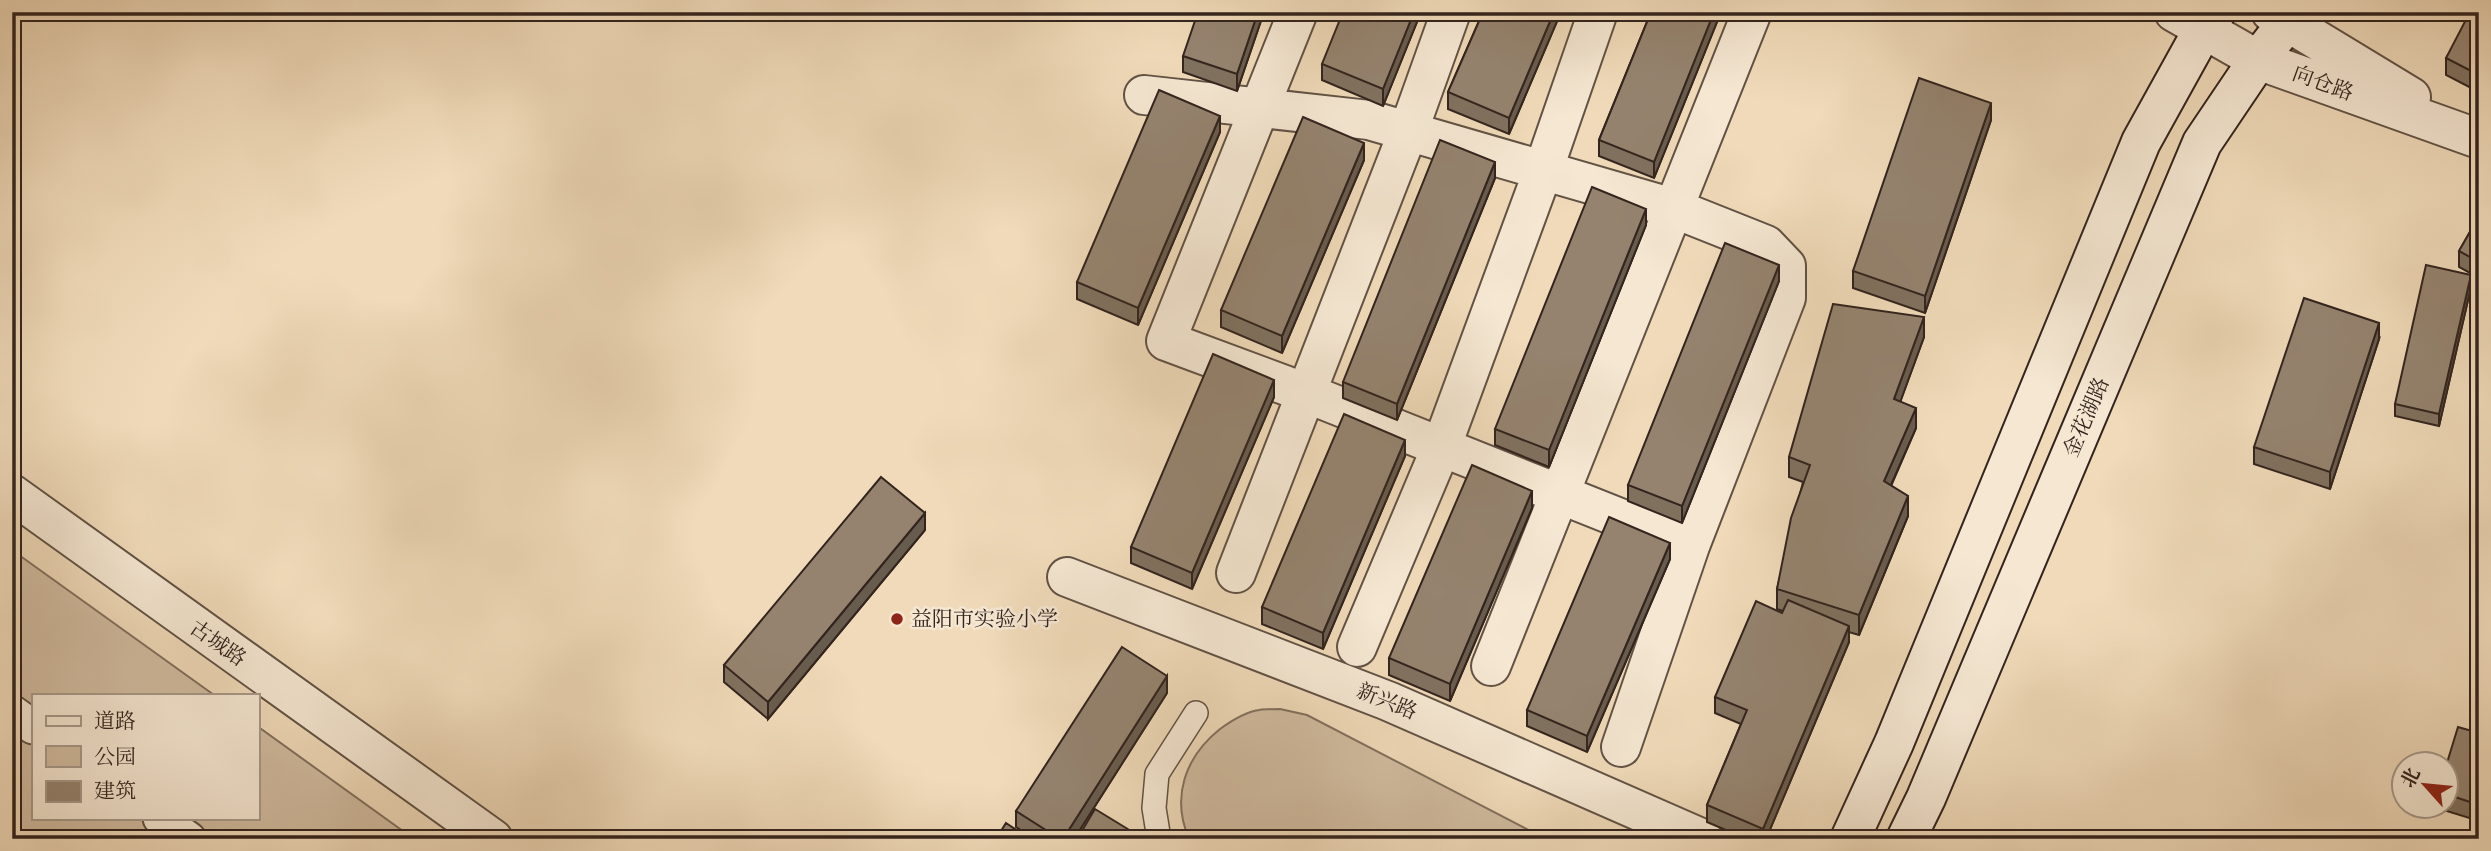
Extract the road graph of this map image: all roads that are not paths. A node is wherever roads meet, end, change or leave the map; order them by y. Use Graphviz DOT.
graph roads {
  1 [pos="1298,12"];
  2 [pos="1451,12"];
  3 [pos="1598,12"];
  4 [pos="1752,12"];
  5 [pos="2284,15"];
  6 [pos="2197,18"];
  7 [pos="2259,60"];
  8 [pos="1144,95"];
  9 [pos="1261,108"];
  10 [pos="1408,132"];
  11 [pos="2479,138"];
  12 [pos="1543,171"];
  13 [pos="1673,208"];
  14 [pos="1306,393"];
  15 [pos="1441,448"];
  16 [pos="12,494"];
  17 [pos="1559,496"];
  18 [pos="1690,547"];
  19 [pos="1236,573"];
  20 [pos="1066,577"];
  21 [pos="1357,647"];
  22 [pos="1491,666"];
  23 [pos="12,712"];
  24 [pos="1196,713"];
  25 [pos="32,726"];
  26 [pos="1621,747"];
  27 [pos="163,820"];
  28 [pos="189,839"];
  29 [pos="493,839"];
  30 [pos="1159,839"];
  31 [pos="1703,839"];
  32 [pos="1850,839"];
  33 [pos="1906,839"];
  1 -- 9 [label="street"];
  2 -- 10 [label="street"];
  3 -- 12 [label="street"];
  4 -- 13 [label="street"];
  5 -- 7 [label="street, 金花湖路"];
  5 -- 11 [label="street, 向仓路"];
  6 -- 7 [label="street, 向仓路"];
  6 -- 32 [label="street"];
  7 -- 11 [label="street, 向仓路"];
  7 -- 33 [label="street, 金花湖路"];
  8 -- 9 [label="street"];
  9 -- 10 [label="street"];
  9 -- 14 [label="street"];
  10 -- 12 [label="street"];
  10 -- 14 [label="street"];
  12 -- 13 [label="street"];
  12 -- 15 [label="street"];
  13 -- 17 [label="street"];
  13 -- 18 [label="street"];
  14 -- 15 [label="street"];
  14 -- 19 [label="street"];
  15 -- 17 [label="street"];
  15 -- 21 [label="street"];
  16 -- 29 [label="street, 古城路"];
  17 -- 18 [label="street"];
  17 -- 22 [label="street"];
  18 -- 26 [label="street"];
  20 -- 31 [label="street, 新兴路"];
  23 -- 25 [label="street"];
  24 -- 30 [label="lane"];
  27 -- 28 [label="street"];
}
